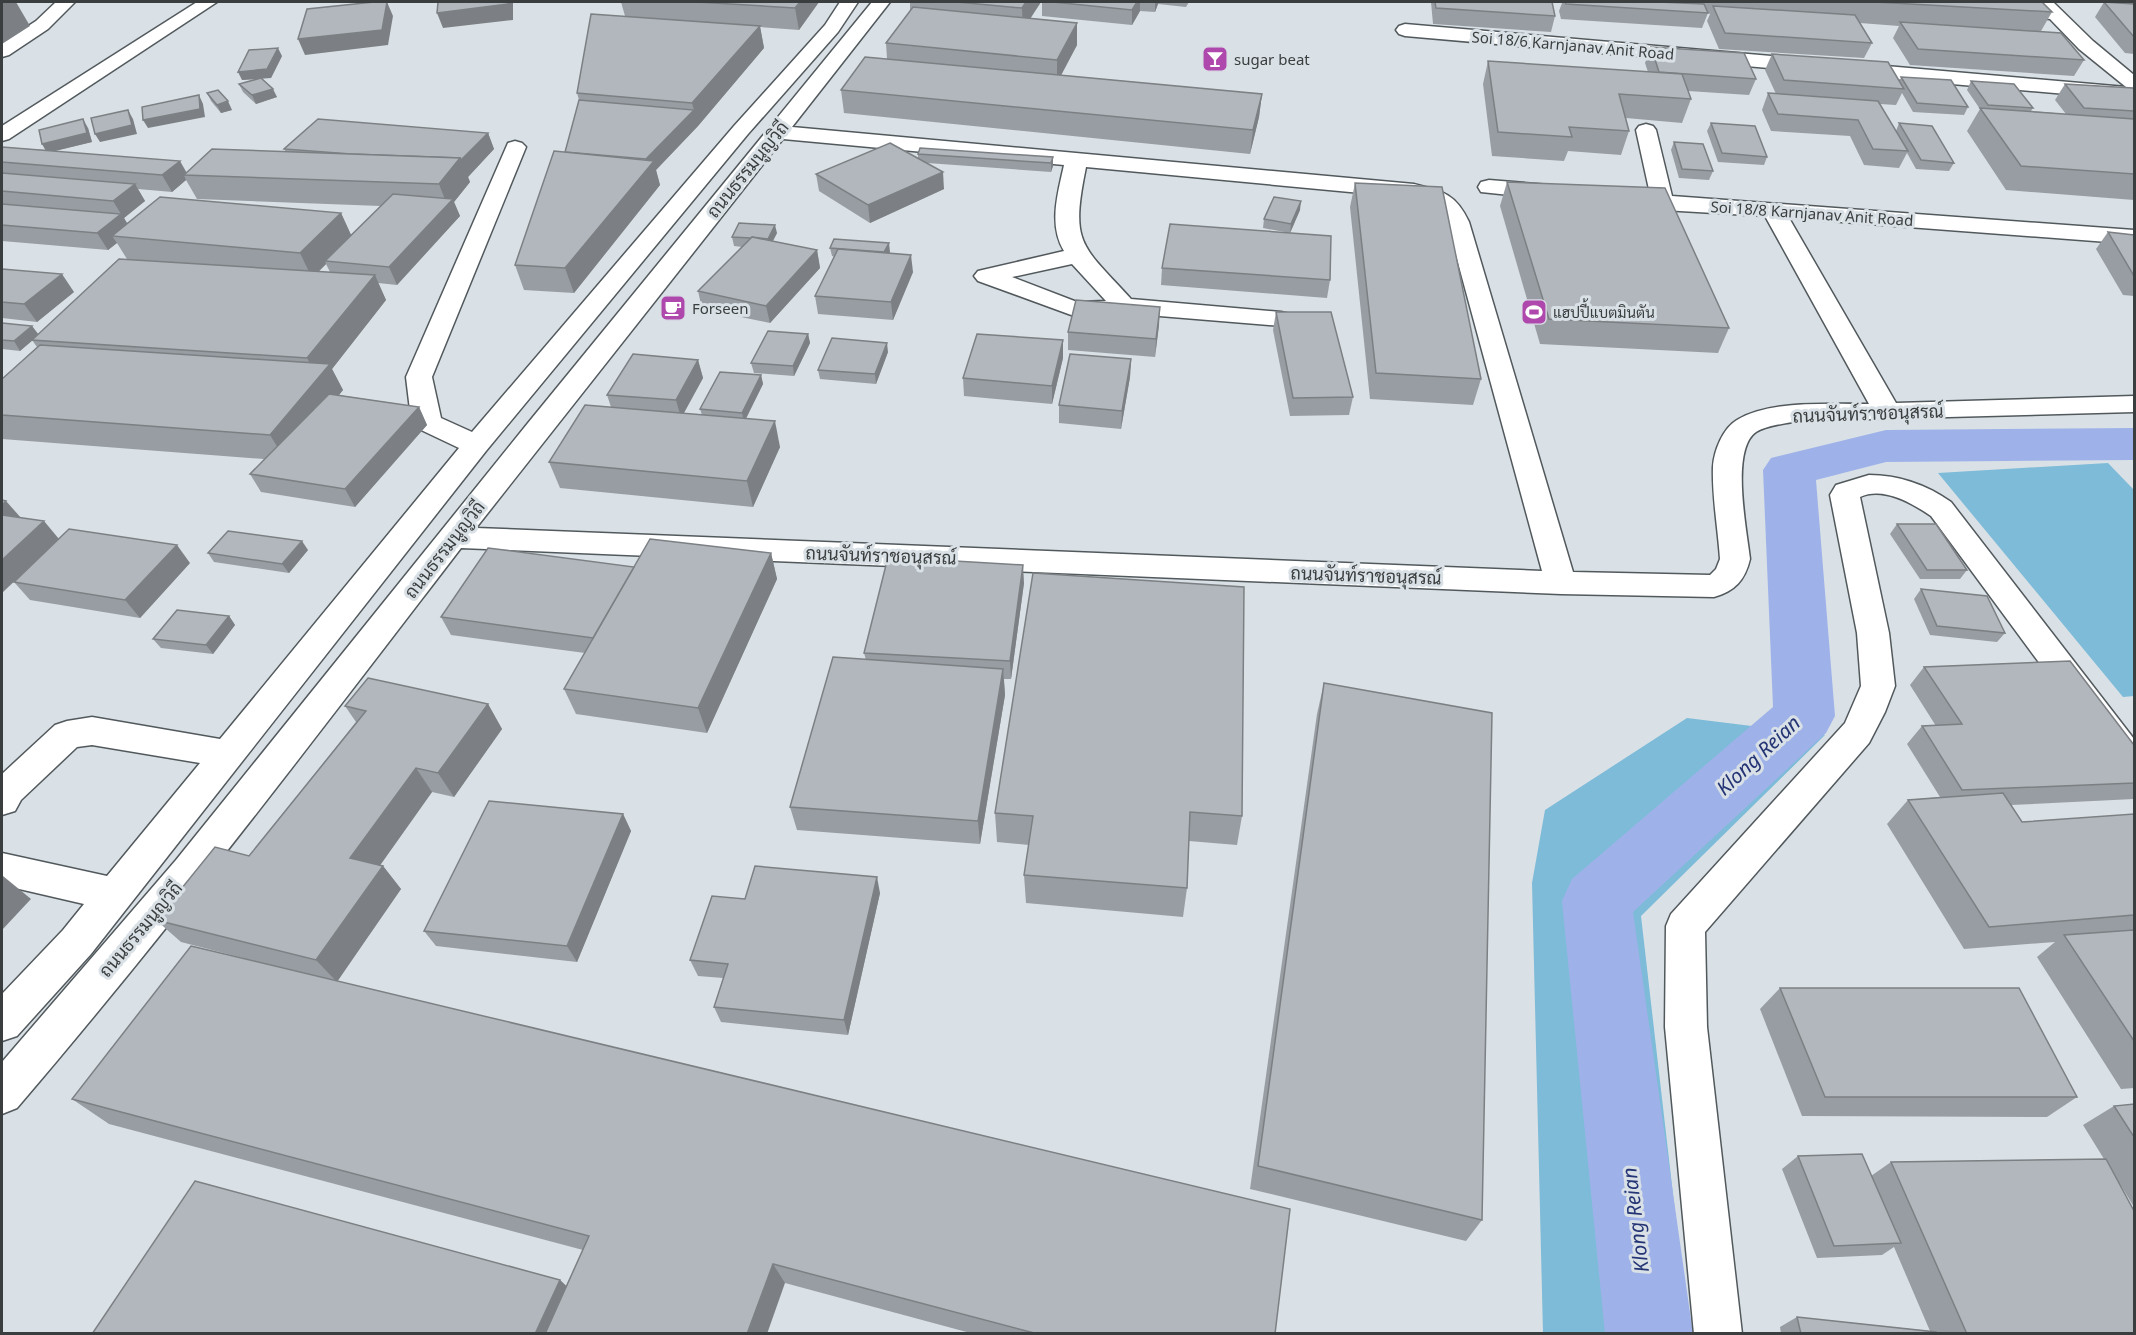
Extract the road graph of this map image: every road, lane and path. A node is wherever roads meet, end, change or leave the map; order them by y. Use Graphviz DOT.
graph roads {
  1 [pos="66,2"];
  2 [pos="208,2"];
  3 [pos="849,2"];
  4 [pos="881,2"];
  5 [pos="1986,8"];
  6 [pos="2050,8"];
  7 [pos="1405,30"];
  8 [pos="2,51"];
  9 [pos="2134,84"];
  10 [pos="2134,94"];
  11 [pos="1646,130"];
  12 [pos="777,132"];
  13 [pos="2,135"];
  14 [pos="515,147"];
  15 [pos="1076,161"];
  16 [pos="1489,187"];
  17 [pos="1570,194"];
  18 [pos="1605,197"];
  19 [pos="1663,202"];
  20 [pos="1773,210"];
  21 [pos="2134,237"];
  22 [pos="1079,255"];
  23 [pos="1124,306"];
  24 [pos="1281,319"];
  25 [pos="2134,404"];
  26 [pos="1887,412"];
  27 [pos="476,445"];
  28 [pos="453,537"];
  29 [pos="1561,583"];
  30 [pos="228,754"];
  31 [pos="2134,765"];
  32 [pos="2,800"];
  33 [pos="2,869"];
  34 [pos="115,894"];
  35 [pos="2,1022"];
  36 [pos="2,1092"];
  37 [pos="1718,1334"];
  1 -- 8 [label="street"];
  2 -- 13 [label="street"];
  3 -- 27 [label="street, ถนนธรรมนูญวิถี"];
  4 -- 12 [label="street, ถนนธรรมนูญวิถี"];
  5 -- 6 [label="street"];
  6 -- 9 [label="street"];
  7 -- 10 [label="street, Soi 18/6 Karnjanav Anit Road"];
  11 -- 19 [label="street"];
  12 -- 15 [label="street"];
  12 -- 28 [label="street, ถนนธรรมนูญวิถี"];
  14 -- 27 [label="street"];
  15 -- 22 [label="street"];
  15 -- 29 [label="street"];
  16 -- 17 [label="street"];
  18 -- 19 [label="street, Soi 18/8 Karnjanav Anit Road"];
  19 -- 20 [label="street, Soi 18/8 Karnjanav Anit Road"];
  20 -- 21 [label="street, Soi 18/8 Karnjanav Anit Road"];
  20 -- 26 [label="street"];
  22 -- 23 [label="street"];
  22 -- 23 [label="street"];
  23 -- 24 [label="street"];
  25 -- 26 [label="street, ถนนจันท์ราชอนุสรณ์"];
  26 -- 29 [label="street, ถนนจันท์ราชอนุสรณ์"];
  27 -- 30 [label="street, ถนนธรรมนูญวิถี"];
  28 -- 29 [label="street, ถนนจันท์ราชอนุสรณ์"];
  28 -- 36 [label="street, ถนนธรรมนูญวิถี"];
  30 -- 32 [label="street"];
  30 -- 34 [label="street, ถนนธรรมนูญวิถี"];
  31 -- 37 [label="street"];
  33 -- 34 [label="street"];
  34 -- 35 [label="street, ถนนธรรมนูญวิถี"];
}
